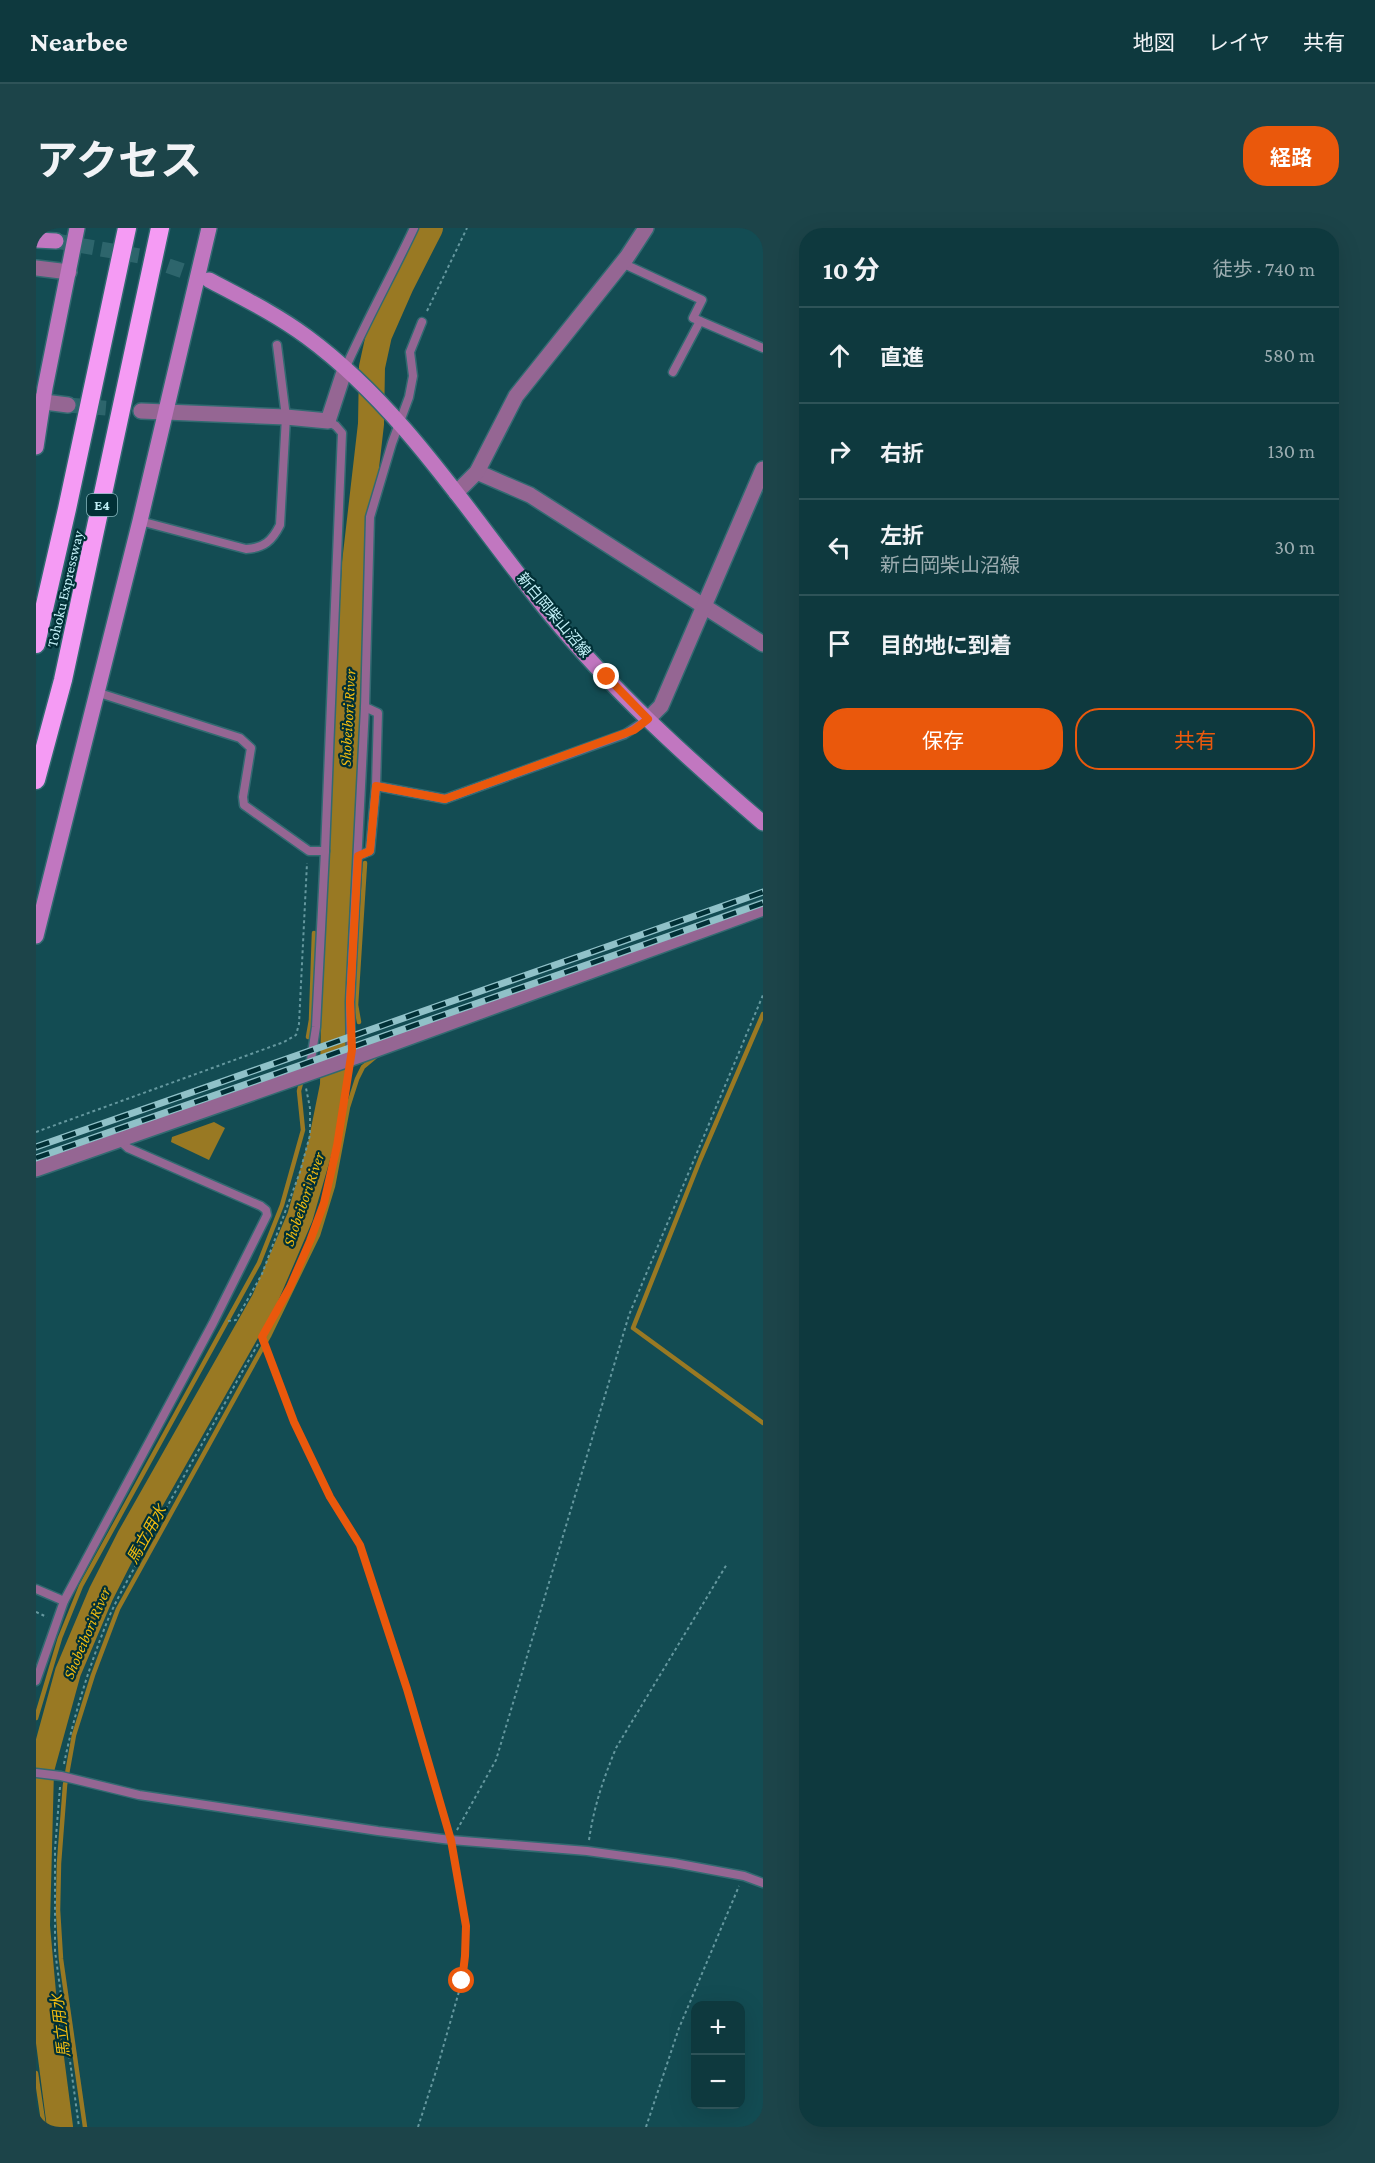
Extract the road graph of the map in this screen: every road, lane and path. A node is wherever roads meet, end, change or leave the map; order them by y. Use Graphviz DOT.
graph roads {
  1 [pos="77,228"];
  2 [pos="127,228"];
  3 [pos="160,228"];
  4 [pos="209,228"];
  5 [pos="414,228"];
  6 [pos="467,228"];
  7 [pos="646,228"];
  8 [pos="36,240"];
  9 [pos="56,241"];
  10 [pos="622,263"];
  11 [pos="36,268"];
  12 [pos="69,272"];
  13 [pos="209,280"];
  14 [pos="700,321"];
  15 [pos="422,322"];
  16 [pos="277,345"];
  17 [pos="763,348"];
  18 [pos="673,372"];
  19 [pos="349,373"];
  20 [pos="40,402"];
  21 [pos="68,405"];
  22 [pos="141,411"];
  23 [pos="166,413"];
  24 [pos="286,417"];
  25 [pos="395,419"];
  26 [pos="328,421"];
  27 [pos="36,447"];
  28 [pos="763,469"];
  29 [pos="477,472"];
  30 [pos="456,493"];
  31 [pos="140,521"];
  32 [pos="703,605"];
  33 [pos="36,644"];
  34 [pos="763,644"];
  35 [pos="96,692"];
  36 [pos="365,707"];
  37 [pos="648,719"];
  38 [pos="36,780"];
  39 [pos="376,786"];
  40 [pos="763,824"];
  41 [pos="309,851"];
  42 [pos="326,851"];
  43 [pos="358,856"];
  44 [pos="763,908"];
  45 [pos="36,936"];
  46 [pos="763,995"];
  47 [pos="347,1060"];
  48 [pos="312,1071"];
  49 [pos="36,1132"];
  50 [pos="118,1139"];
  51 [pos="36,1169"];
  52 [pos="213,1323"];
  53 [pos="262,1337"];
  54 [pos="727,1564"];
  55 [pos="36,1589"];
  56 [pos="63,1600"];
  57 [pos="36,1681"];
  58 [pos="36,1773"];
  59 [pos="58,1776"];
  60 [pos="451,1840"];
  61 [pos="587,1851"];
  62 [pos="744,1876"];
  63 [pos="763,1883"];
  64 [pos="79,2127"];
  65 [pos="418,2127"];
  66 [pos="646,2127"];
  1 -- 12 [label="street"];
  2 -- 33 [label="highway, Tohoku Expressway / E4"];
  3 -- 38 [label="highway, Tohoku Expressway / E4"];
  4 -- 23 [label="street"];
  5 -- 19 [label="lane"];
  6 -- 15 [label="path"];
  7 -- 10 [label="street"];
  8 -- 9 [label="street"];
  10 -- 14 [label="lane"];
  10 -- 29 [label="street"];
  11 -- 12 [label="street"];
  12 -- 20 [label="street"];
  13 -- 19 [label="street"];
  14 -- 17 [label="lane"];
  14 -- 18 [label="lane"];
  15 -- 25 [label="lane"];
  16 -- 24 [label="lane"];
  19 -- 25 [label="street, 新白岡柴山沼線"];
  19 -- 26 [label="street"];
  20 -- 21 [label="street"];
  20 -- 27 [label="street"];
  22 -- 23 [label="street"];
  23 -- 24 [label="street"];
  23 -- 31 [label="street"];
  24 -- 26 [label="street"];
  24 -- 31 [label="lane"];
  25 -- 30 [label="street, 新白岡柴山沼線"];
  25 -- 36 [label="lane"];
  26 -- 42 [label="lane"];
  28 -- 32 [label="street"];
  29 -- 30 [label="street"];
  29 -- 32 [label="street"];
  30 -- 37 [label="street, 新白岡柴山沼線"];
  31 -- 35 [label="street"];
  32 -- 34 [label="street"];
  32 -- 37 [label="street"];
  35 -- 41 [label="lane"];
  35 -- 45 [label="street"];
  36 -- 39 [label="lane"];
  36 -- 43 [label="lane"];
  37 -- 39 [label="lane"];
  37 -- 40 [label="street, 新白岡柴山沼線"];
  39 -- 43 [label="lane"];
  41 -- 42 [label="lane"];
  41 -- 49 [label="path"];
  42 -- 48 [label="lane"];
  43 -- 47 [label="lane"];
  44 -- 47 [label="street"];
  46 -- 60 [label="path"];
  47 -- 48 [label="street"];
  47 -- 53 [label="path"];
  48 -- 50 [label="street"];
  48 -- 52 [label="path"];
  50 -- 51 [label="street"];
  50 -- 52 [label="lane"];
  52 -- 56 [label="lane"];
  53 -- 59 [label="path"];
  53 -- 60 [label="path"];
  54 -- 61 [label="path"];
  55 -- 56 [label="lane"];
  56 -- 57 [label="lane"];
  58 -- 59 [label="lane"];
  59 -- 60 [label="lane"];
  59 -- 64 [label="path"];
  60 -- 61 [label="lane"];
  60 -- 65 [label="path"];
  61 -- 62 [label="lane"];
  62 -- 63 [label="lane"];
  62 -- 66 [label="path"];
}
